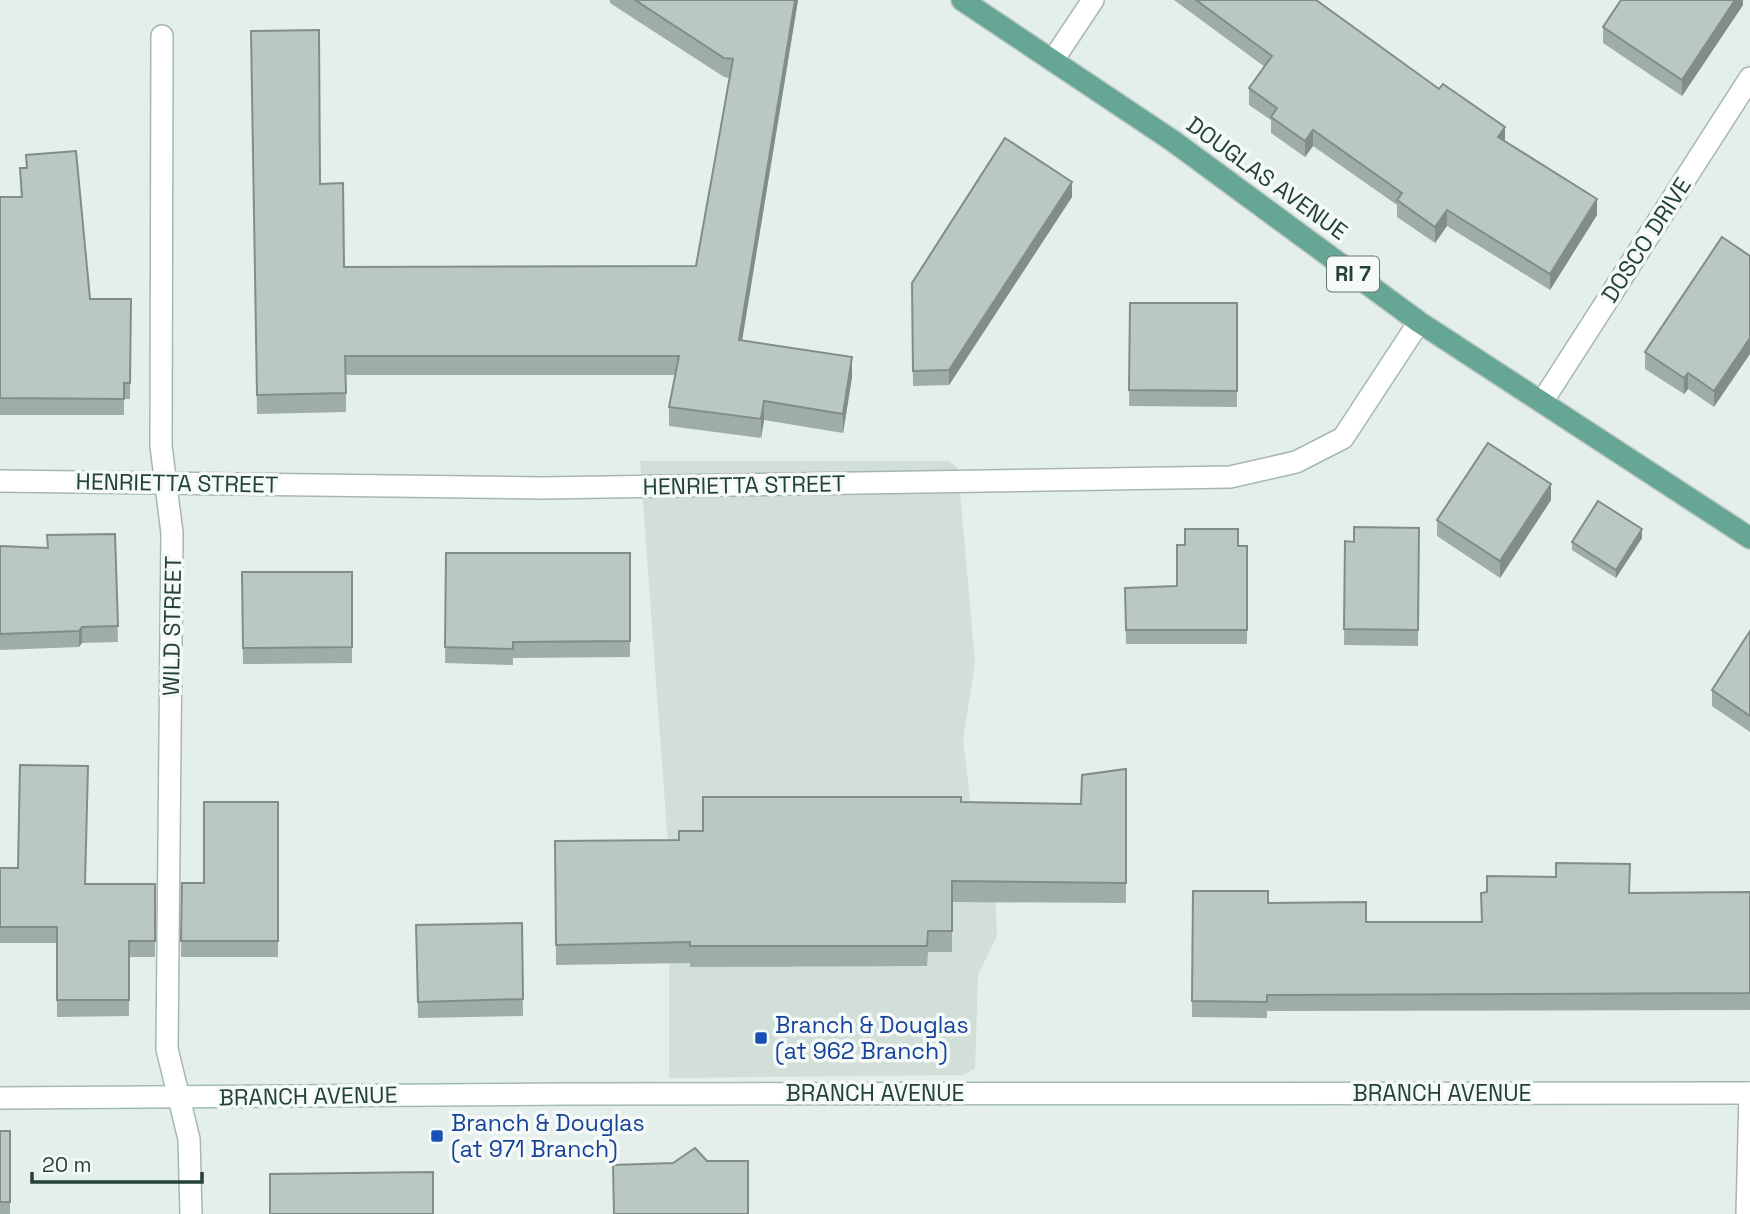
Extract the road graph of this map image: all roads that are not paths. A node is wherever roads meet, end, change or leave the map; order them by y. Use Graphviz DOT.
graph roads {
  1 [pos="962,0"];
  2 [pos="1093,0"];
  3 [pos="162,36"];
  4 [pos="1053,60"];
  5 [pos="1750,78"];
  6 [pos="1419,323"];
  7 [pos="1542,402"];
  8 [pos="0,481"];
  9 [pos="166,484"];
  10 [pos="1750,538"];
  11 [pos="1750,1093"];
  12 [pos="180,1097"];
  13 [pos="0,1098"];
  14 [pos="191,1214"];
  15 [pos="1747,1214"];
  1 -- 4 [label="main road, DOUGLAS AVENUE / RI 7"];
  2 -- 4 [label="street"];
  3 -- 9 [label="street, WILD STREET"];
  4 -- 6 [label="main road, DOUGLAS AVENUE / RI 7"];
  5 -- 7 [label="street, DOSCO DRIVE"];
  6 -- 7 [label="main road, DOUGLAS AVENUE / RI 7"];
  6 -- 9 [label="street, HENRIETTA STREET"];
  7 -- 10 [label="main road, DOUGLAS AVENUE / RI 7"];
  8 -- 9 [label="street, HENRIETTA STREET"];
  9 -- 12 [label="street, WILD STREET"];
  11 -- 12 [label="street, BRANCH AVENUE"];
  11 -- 15 [label="street"];
  12 -- 13 [label="street, BRANCH AVENUE"];
  12 -- 14 [label="street, WILD STREET"];
}
